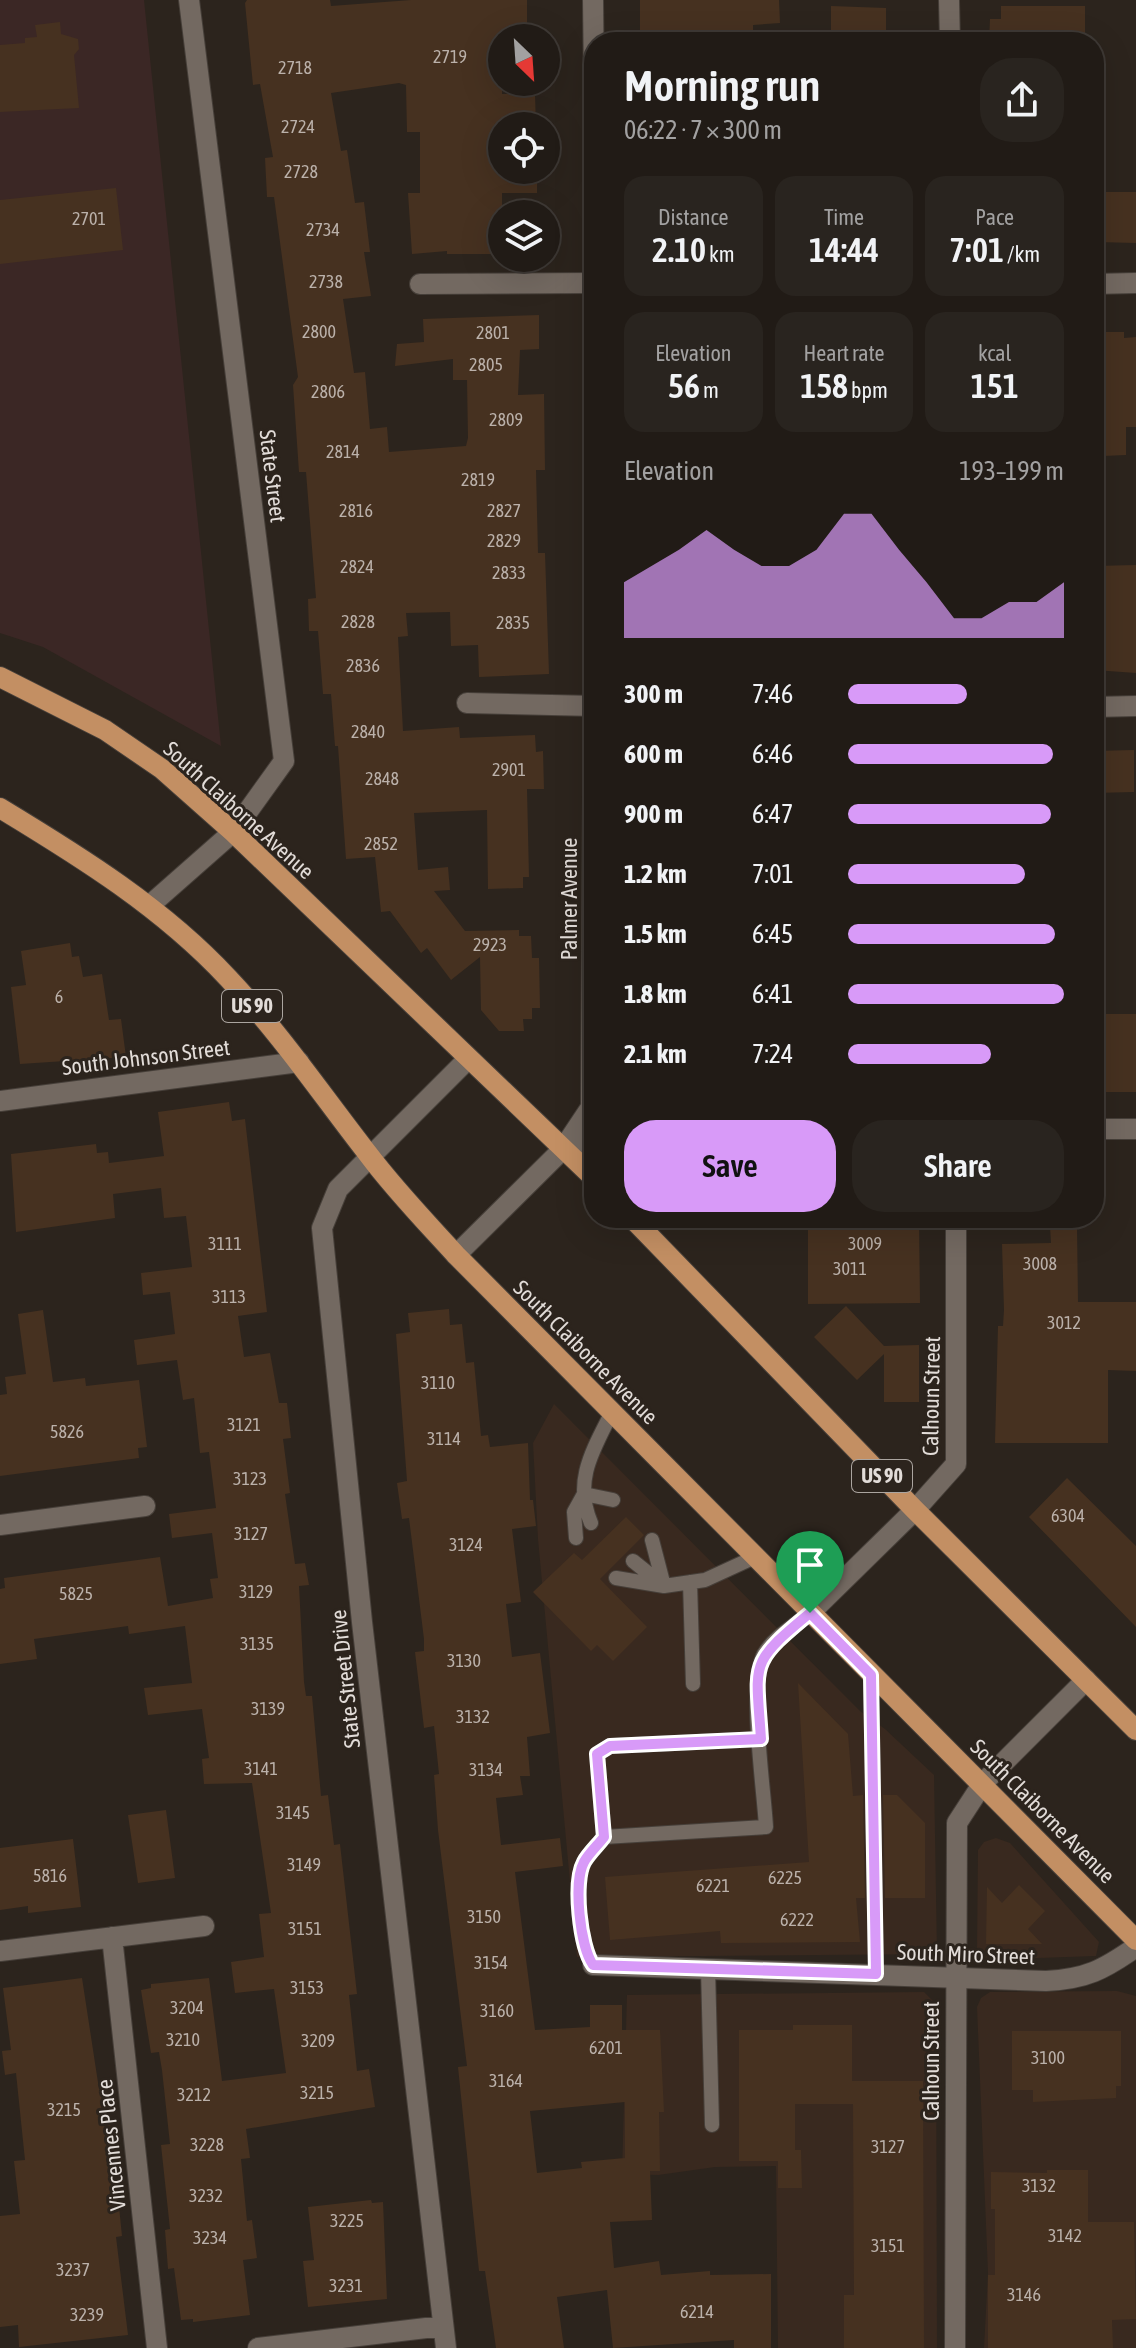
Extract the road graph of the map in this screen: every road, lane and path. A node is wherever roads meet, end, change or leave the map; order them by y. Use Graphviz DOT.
graph roads {
  1 [pos="189,0"];
  2 [pos="593,0"];
  3 [pos="949,0"];
  4 [pos="593,32"];
  5 [pos="950,32"];
  6 [pos="584,283"];
  7 [pos="1136,283"];
  8 [pos="420,284"];
  9 [pos="1104,284"];
  10 [pos="0,677"];
  11 [pos="467,703"];
  12 [pos="584,706"];
  13 [pos="1136,706"];
  14 [pos="1104,707"];
  15 [pos="0,808"];
  16 [pos="233,832"];
  17 [pos="149,906"];
  18 [pos="467,1060"];
  19 [pos="299,1062"];
  20 [pos="0,1101"];
  21 [pos="584,1118"];
  22 [pos="1104,1129"];
  23 [pos="1136,1129"];
  24 [pos="584,1144"];
  25 [pos="563,1149"];
  26 [pos="369,1156"];
  27 [pos="584,1169"];
  28 [pos="642,1228"];
  29 [pos="956,1228"];
  30 [pos="456,1255"];
  31 [pos="612,1412"];
  32 [pos="584,1494"];
  33 [pos="613,1500"];
  34 [pos="145,1506"];
  35 [pos="915,1510"];
  36 [pos="591,1523"];
  37 [pos="0,1525"];
  38 [pos="576,1538"];
  39 [pos="652,1540"];
  40 [pos="755,1557"];
  41 [pos="633,1561"];
  42 [pos="616,1578"];
  43 [pos="690,1582"];
  44 [pos="664,1586"];
  45 [pos="810,1613"];
  46 [pos="871,1675"];
  47 [pos="1086,1680"];
  48 [pos="693,1684"];
  49 [pos="1136,1730"];
  50 [pos="761,1739"];
  51 [pos="983,1783"];
  52 [pos="604,1837"];
  53 [pos="204,1926"];
  54 [pos="112,1937"];
  55 [pos="1136,1940"];
  56 [pos="1136,1947"];
  57 [pos="0,1951"];
  58 [pos="593,1965"];
  59 [pos="708,1969"];
  60 [pos="876,1974"];
  61 [pos="955,1977"];
  62 [pos="712,2125"];
  63 [pos="443,2326"];
  64 [pos="157,2348"];
  65 [pos="258,2348"];
  66 [pos="446,2348"];
  67 [pos="955,2348"];
  1 -- 16 [label="street, State Street"];
  2 -- 4 [label="street"];
  3 -- 5 [label="street"];
  6 -- 8 [label="street"];
  7 -- 9 [label="street"];
  10 -- 16 [label="main road, South Claiborne Avenue"];
  11 -- 12 [label="street"];
  13 -- 14 [label="street"];
  15 -- 17 [label="main road, South Claiborne Avenue / US 90"];
  16 -- 17 [label="street, State Street"];
  16 -- 18 [label="main road, South Claiborne Avenue"];
  17 -- 19 [label="main road, South Claiborne Avenue / US 90"];
  18 -- 25 [label="main road, South Claiborne Avenue"];
  18 -- 26 [label="street, State Street Drive"];
  19 -- 20 [label="street, South Johnson Street"];
  19 -- 26 [label="main road, South Claiborne Avenue / US 90"];
  21 -- 25 [label="street, Palmer Avenue"];
  22 -- 23 [label="street"];
  24 -- 25 [label="street"];
  25 -- 27 [label="main road, South Claiborne Avenue"];
  25 -- 30 [label="street, Palmer Avenue"];
  26 -- 30 [label="main road, South Claiborne Avenue / US 90"];
  26 -- 63 [label="street, State Street Drive"];
  28 -- 35 [label="main road, US 90"];
  29 -- 35 [label="street, Calhoun Street"];
  30 -- 31 [label="main road, South Claiborne Avenue / US 90"];
  31 -- 32 [label="lane"];
  31 -- 40 [label="main road, South Claiborne Avenue / US 90"];
  32 -- 33 [label="lane"];
  32 -- 36 [label="lane"];
  32 -- 38 [label="lane"];
  34 -- 37 [label="street"];
  35 -- 45 [label="street, Calhoun Street"];
  35 -- 47 [label="main road, US 90"];
  39 -- 44 [label="lane"];
  40 -- 43 [label="lane"];
  40 -- 45 [label="main road, South Claiborne Avenue / US 90"];
  41 -- 44 [label="lane"];
  42 -- 44 [label="lane"];
  43 -- 44 [label="lane"];
  43 -- 48 [label="lane"];
  45 -- 46 [label="main road, South Claiborne Avenue / US 90"];
  45 -- 50 [label="lane"];
  46 -- 51 [label="main road, South Claiborne Avenue / US 90"];
  46 -- 60 [label="lane"];
  47 -- 49 [label="main road, US 90"];
  47 -- 51 [label="street, Calhoun Street"];
  50 -- 52 [label="lane"];
  50 -- 52 [label="lane"];
  51 -- 55 [label="main road, South Claiborne Avenue / US 90"];
  51 -- 61 [label="street, Calhoun Street"];
  52 -- 58 [label="lane"];
  53 -- 54 [label="street"];
  54 -- 57 [label="street"];
  54 -- 64 [label="street, Vincennes Place"];
  56 -- 61 [label="street, South Miro Street"];
  58 -- 59 [label="street, South Miro Street"];
  59 -- 60 [label="street, South Miro Street"];
  59 -- 62 [label="lane"];
  60 -- 61 [label="street, South Miro Street"];
  61 -- 67 [label="street, Calhoun Street"];
  63 -- 65 [label="street"];
  63 -- 66 [label="street, State Street Drive"];
}
